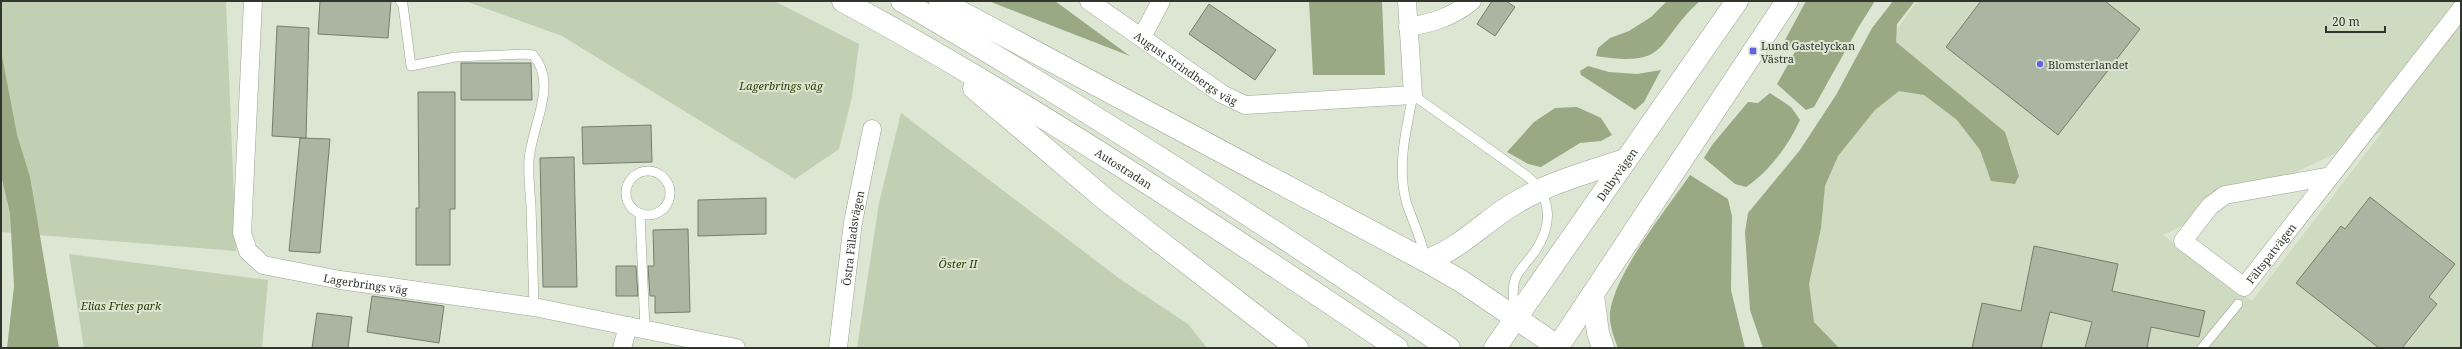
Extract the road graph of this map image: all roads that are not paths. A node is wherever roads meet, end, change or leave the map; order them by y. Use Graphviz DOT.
graph roads {
  1 [pos="253,1"];
  2 [pos="400,1"];
  3 [pos="843,1"];
  4 [pos="902,1"];
  5 [pos="940,1"];
  6 [pos="1089,1"];
  7 [pos="1161,1"];
  8 [pos="1407,1"];
  9 [pos="1472,1"];
  10 [pos="1737,1"];
  11 [pos="1787,1"];
  12 [pos="2461,9"];
  13 [pos="1408,27"];
  14 [pos="1142,36"];
  15 [pos="927,48"];
  16 [pos="1413,95"];
  17 [pos="872,129"];
  18 [pos="1625,160"];
  19 [pos="2331,176"];
  20 [pos="1541,189"];
  21 [pos="640,214"];
  22 [pos="1426,261"];
  23 [pos="1594,295"];
  24 [pos="2238,304"];
  25 [pos="534,307"];
  26 [pos="1516,318"];
  27 [pos="636,328"];
  28 [pos="1497,345"];
  29 [pos="622,348"];
  30 [pos="736,348"];
  31 [pos="838,348"];
  32 [pos="1297,348"];
  33 [pos="1397,348"];
  34 [pos="1449,348"];
  35 [pos="1558,348"];
  36 [pos="1603,348"];
  37 [pos="2202,348"];
  1 -- 25 [label="street, Lagerbrings väg"];
  2 -- 25 [label="lane"];
  3 -- 15 [label="main road, Autostradan"];
  4 -- 34 [label="main road"];
  5 -- 22 [label="main road"];
  6 -- 14 [label="street, August Strindbergs väg"];
  7 -- 14 [label="street"];
  8 -- 13 [label="street"];
  9 -- 13 [label="street"];
  10 -- 18 [label="main road, Dalbyvägen"];
  11 -- 23 [label="main road"];
  12 -- 19 [label="street, Fältspatvägen"];
  13 -- 16 [label="street"];
  14 -- 16 [label="street, August Strindbergs väg"];
  15 -- 32 [label="main road"];
  15 -- 33 [label="main road, Autostradan"];
  16 -- 20 [label="lane"];
  16 -- 22 [label="lane"];
  17 -- 31 [label="street, Östra Fäladsvägen"];
  18 -- 20 [label="main road"];
  18 -- 26 [label="main road, Dalbyvägen"];
  19 -- 19 [label="street, Fältspatvägen"];
  20 -- 22 [label="main road"];
  20 -- 26 [label="lane"];
  21 -- 21 [label="lane"];
  21 -- 27 [label="lane"];
  22 -- 26 [label="main road"];
  23 -- 35 [label="main road"];
  23 -- 36 [label="main road"];
  24 -- 37 [label="lane"];
  25 -- 27 [label="street, Lagerbrings väg"];
  26 -- 28 [label="main road, Dalbyvägen"];
  26 -- 35 [label="main road"];
  27 -- 29 [label="street"];
  27 -- 30 [label="street, Lagerbrings väg"];
}
